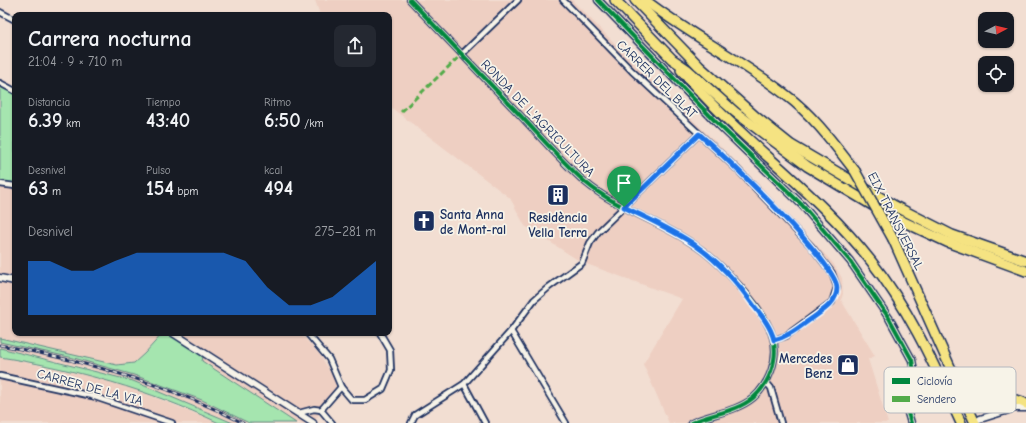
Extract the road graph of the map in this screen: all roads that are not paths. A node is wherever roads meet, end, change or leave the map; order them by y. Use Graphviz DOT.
graph roads {
  1 [pos="410,0"];
  2 [pos="518,0"];
  3 [pos="563,0"];
  4 [pos="598,0"];
  5 [pos="614,0"];
  6 [pos="635,0"];
  7 [pos="645,0"];
  8 [pos="0,12"];
  9 [pos="12,18"];
  10 [pos="462,54"];
  11 [pos="672,59"];
  12 [pos="0,83"];
  13 [pos="12,89"];
  14 [pos="699,134"];
  15 [pos="0,184"];
  16 [pos="12,186"];
  17 [pos="624,207"];
  18 [pos="1026,261"];
  19 [pos="1026,271"];
  20 [pos="0,278"];
  21 [pos="12,280"];
  22 [pos="511,331"];
  23 [pos="178,336"];
  24 [pos="310,336"];
  25 [pos="382,336"];
  26 [pos="774,340"];
  27 [pos="937,340"];
  28 [pos="913,367"];
  29 [pos="934,367"];
  30 [pos="951,367"];
  31 [pos="953,367"];
  32 [pos="0,376"];
  33 [pos="766,382"];
  34 [pos="464,384"];
  35 [pos="341,387"];
  36 [pos="1016,400"];
  37 [pos="1026,404"];
  38 [pos="321,410"];
  39 [pos="298,413"];
  40 [pos="908,413"];
  41 [pos="956,413"];
  42 [pos="1001,413"];
  43 [pos="978,421"];
  44 [pos="172,423"];
  45 [pos="313,423"];
  46 [pos="332,423"];
  47 [pos="411,423"];
  48 [pos="485,423"];
  49 [pos="566,423"];
  50 [pos="690,423"];
  51 [pos="781,423"];
  52 [pos="911,423"];
  53 [pos="961,423"];
  1 -- 10 [label="street, RONDA DE L'AGRICULTURA"];
  2 -- 10 [label="street"];
  3 -- 14 [label="street, CARRER DEL BLAT"];
  4 -- 28 [label="street"];
  5 -- 11 [label="highway"];
  6 -- 18 [label="highway"];
  7 -- 27 [label="highway, EIX TRANSVERSAL, bridge"];
  8 -- 9 [label="street"];
  10 -- 17 [label="street, RONDA DE L'AGRICULTURA"];
  11 -- 19 [label="highway"];
  11 -- 29 [label="highway"];
  12 -- 13 [label="street"];
  14 -- 17 [label="street"];
  14 -- 26 [label="street, CARRER DEL BLAT"];
  15 -- 16 [label="street"];
  17 -- 22 [label="street"];
  17 -- 26 [label="street, RONDA DE L'AGRICULTURA"];
  20 -- 21 [label="street"];
  22 -- 34 [label="street"];
  22 -- 49 [label="street"];
  23 -- 39 [label="street"];
  24 -- 35 [label="street"];
  25 -- 35 [label="street"];
  26 -- 33 [label="street, RONDA DE L'AGRICULTURA"];
  27 -- 30 [label="highway, EIX TRANSVERSAL"];
  27 -- 31 [label="highway"];
  32 -- 44 [label="street, CARRER DE LA VIA"];
  33 -- 50 [label="street, RONDA DE L'AGRICULTURA"];
  33 -- 51 [label="street"];
  34 -- 47 [label="street"];
  34 -- 48 [label="street"];
  35 -- 38 [label="street"];
  36 -- 37 [label="highway"];
  38 -- 39 [label="street"];
  38 -- 46 [label="street"];
  39 -- 45 [label="street"];
  40 -- 52 [label="street"];
  41 -- 53 [label="highway"];
  42 -- 43 [label="street"];
}
